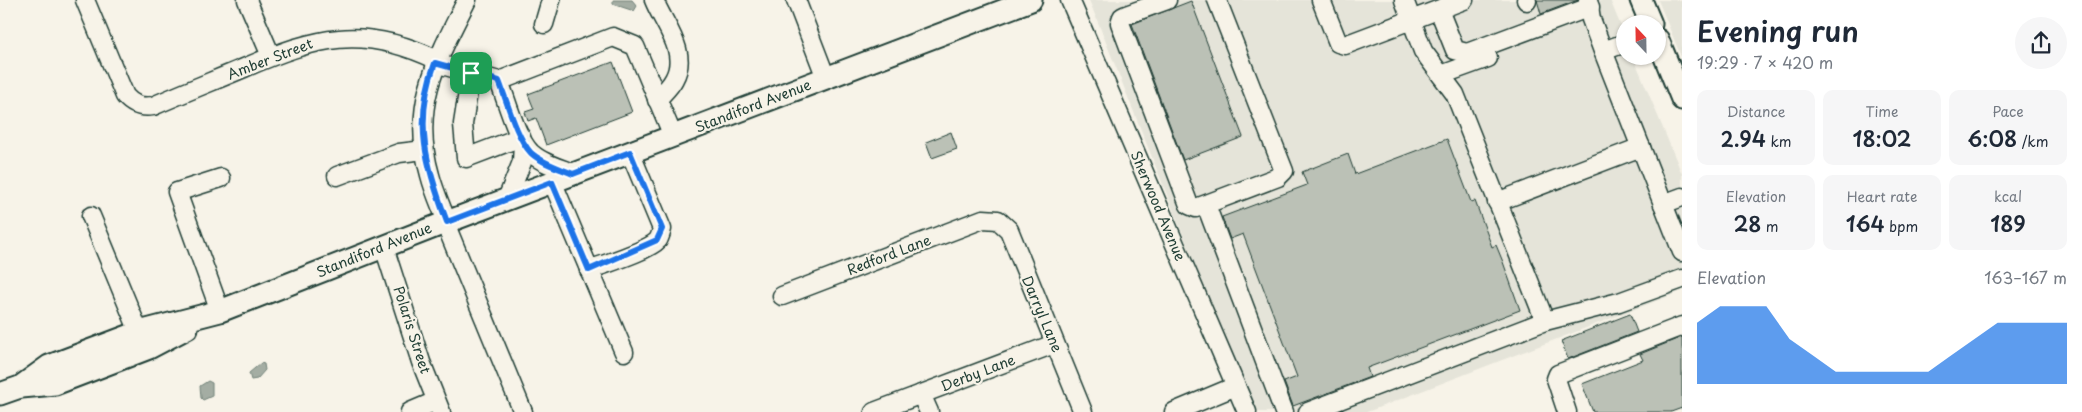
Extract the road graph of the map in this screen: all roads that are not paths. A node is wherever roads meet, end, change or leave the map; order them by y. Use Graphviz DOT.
graph roads {
  1 [pos="85,0"];
  2 [pos="247,0"];
  3 [pos="467,0"];
  4 [pos="550,0"];
  5 [pos="654,0"];
  6 [pos="796,0"];
  7 [pos="1030,0"];
  8 [pos="1070,0"];
  9 [pos="1167,0"];
  10 [pos="1217,0"];
  11 [pos="1321,0"];
  12 [pos="1404,0"];
  13 [pos="1464,0"];
  14 [pos="1641,0"];
  15 [pos="997,6"];
  16 [pos="1590,8"];
  17 [pos="1439,10"];
  18 [pos="1647,15"];
  19 [pos="1412,20"];
  20 [pos="544,24"];
  21 [pos="1616,46"];
  22 [pos="1603,51"];
  23 [pos="271,56"];
  24 [pos="1666,60"];
  25 [pos="436,61"];
  26 [pos="471,73"];
  27 [pos="1441,75"];
  28 [pos="826,78"];
  29 [pos="499,81"];
  30 [pos="1682,99"];
  31 [pos="657,100"];
  32 [pos="673,136"];
  33 [pos="522,140"];
  34 [pos="1640,147"];
  35 [pos="424,150"];
  36 [pos="630,152"];
  37 [pos="573,174"];
  38 [pos="337,176"];
  39 [pos="221,178"];
  40 [pos="552,182"];
  41 [pos="1682,196"];
  42 [pos="508,199"];
  43 [pos="1498,202"];
  44 [pos="1663,204"];
  45 [pos="1206,205"];
  46 [pos="91,216"];
  47 [pos="998,220"];
  48 [pos="446,222"];
  49 [pos="384,247"];
  50 [pos="1682,252"];
  51 [pos="589,270"];
  52 [pos="1682,279"];
  53 [pos="782,296"];
  54 [pos="220,311"];
  55 [pos="1545,321"];
  56 [pos="1682,326"];
  57 [pos="139,332"];
  58 [pos="1054,344"];
  59 [pos="624,352"];
  60 [pos="1236,386"];
  61 [pos="20,387"];
  62 [pos="0,394"];
  63 [pos="921,394"];
  64 [pos="438,406"];
  65 [pos="410,412"];
  66 [pos="523,412"];
  67 [pos="874,412"];
  68 [pos="928,412"];
  69 [pos="1083,412"];
  70 [pos="1174,412"];
  71 [pos="1247,412"];
  72 [pos="1284,412"];
  73 [pos="1308,412"];
  74 [pos="1566,412"];
  1 -- 23 [label="street, Amber Street"];
  2 -- 23 [label="street"];
  3 -- 25 [label="street"];
  4 -- 20 [label="street"];
  5 -- 31 [label="street"];
  6 -- 28 [label="street"];
  7 -- 15 [label="main road, Standiford Avenue"];
  8 -- 60 [label="street, Sherwood Avenue"];
  9 -- 45 [label="street"];
  10 -- 45 [label="street"];
  11 -- 19 [label="street"];
  12 -- 19 [label="street"];
  13 -- 17 [label="street"];
  14 -- 18 [label="main road"];
  15 -- 28 [label="main road, Standiford Avenue"];
  16 -- 17 [label="street"];
  16 -- 22 [label="street"];
  16 -- 27 [label="street"];
  17 -- 19 [label="street"];
  19 -- 27 [label="street"];
  21 -- 22 [label="street"];
  22 -- 34 [label="street"];
  23 -- 25 [label="street, Amber Street"];
  24 -- 30 [label="main road"];
  25 -- 26 [label="street, Amber Street"];
  25 -- 35 [label="street"];
  26 -- 29 [label="street, Amber Street"];
  26 -- 33 [label="street"];
  27 -- 43 [label="street"];
  28 -- 32 [label="main road, Standiford Avenue"];
  29 -- 31 [label="street"];
  29 -- 33 [label="street"];
  31 -- 32 [label="street"];
  32 -- 36 [label="main road, Standiford Avenue"];
  33 -- 37 [label="street"];
  33 -- 42 [label="street"];
  34 -- 43 [label="street"];
  34 -- 44 [label="street"];
  35 -- 38 [label="street"];
  35 -- 48 [label="street"];
  36 -- 37 [label="main road, Standiford Avenue"];
  36 -- 51 [label="street"];
  37 -- 40 [label="main road, Standiford Avenue"];
  39 -- 54 [label="street"];
  40 -- 42 [label="main road, Standiford Avenue"];
  40 -- 51 [label="street"];
  41 -- 44 [label="street"];
  42 -- 48 [label="main road, Standiford Avenue"];
  43 -- 55 [label="street"];
  44 -- 50 [label="street"];
  45 -- 72 [label="street"];
  46 -- 57 [label="street"];
  47 -- 53 [label="street, Redford Lane"];
  47 -- 58 [label="street, Darryl Lane"];
  48 -- 49 [label="main road, Standiford Avenue"];
  48 -- 66 [label="street"];
  49 -- 54 [label="main road, Standiford Avenue"];
  49 -- 64 [label="street, Polaris Street"];
  51 -- 59 [label="street"];
  52 -- 55 [label="street"];
  54 -- 57 [label="main road, Standiford Avenue"];
  54 -- 61 [label="main road"];
  55 -- 73 [label="street"];
  56 -- 74 [label="street"];
  57 -- 61 [label="main road, Standiford Avenue"];
  58 -- 63 [label="street, Derby Lane"];
  58 -- 69 [label="street, Darryl Lane"];
  60 -- 70 [label="street"];
  60 -- 71 [label="street, Sherwood Avenue"];
  61 -- 62 [label="main road, Standiford Avenue"];
  63 -- 67 [label="street, Derby Lane"];
  63 -- 68 [label="street"];
  64 -- 65 [label="street"];
}
